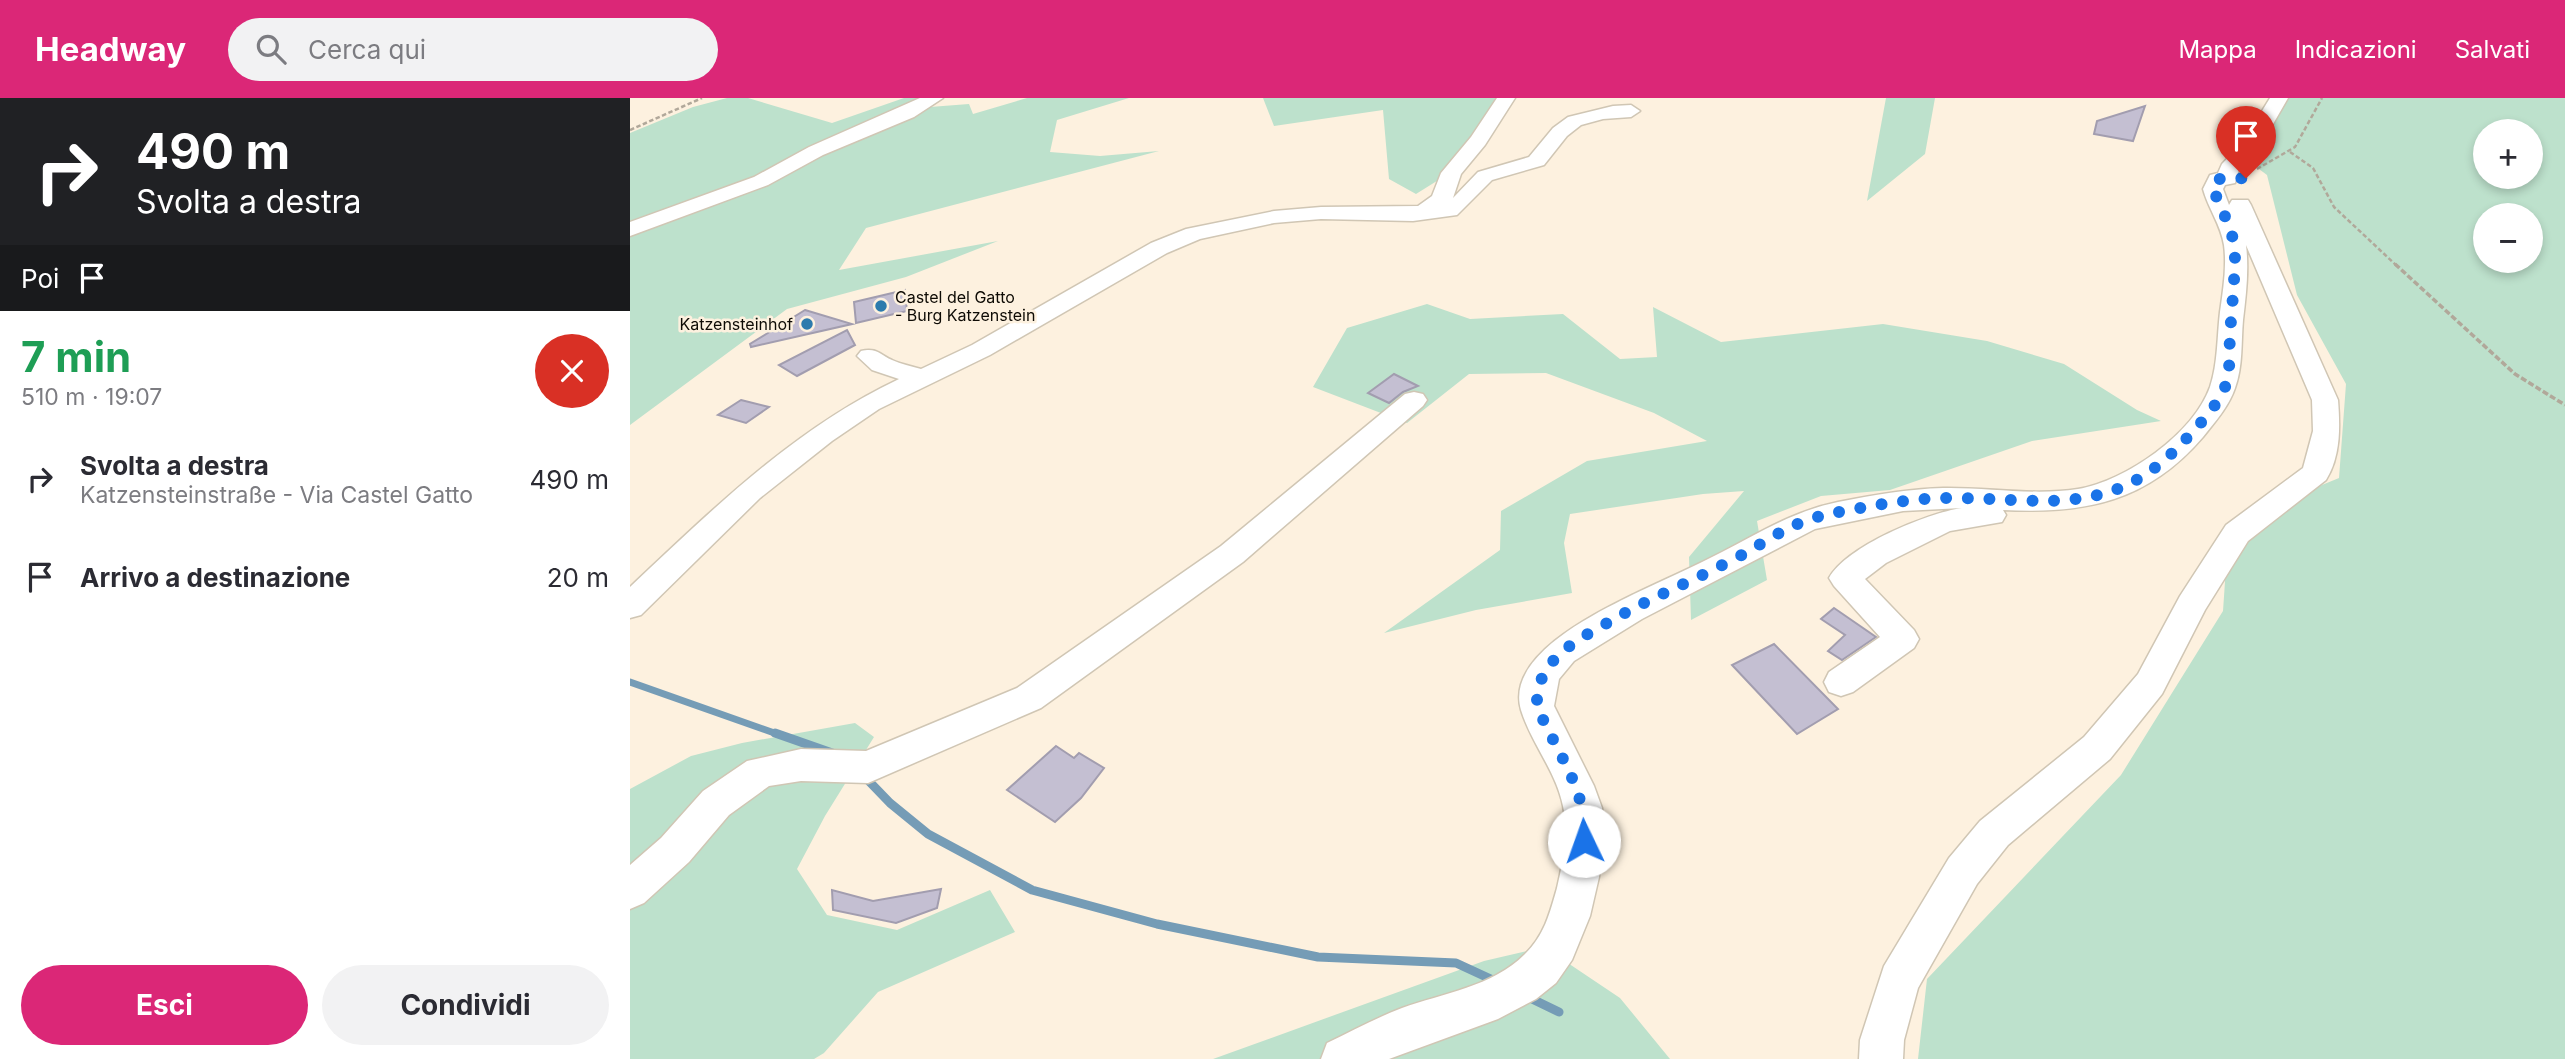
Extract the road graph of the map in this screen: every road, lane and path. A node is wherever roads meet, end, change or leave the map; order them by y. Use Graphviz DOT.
graph roads {
  1 [pos="702,98"];
  2 [pos="934,98"];
  3 [pos="1506,98"];
  4 [pos="2279,98"];
  5 [pos="2322,98"];
  6 [pos="1631,111"];
  7 [pos="630,130"];
  8 [pos="2290,152"];
  9 [pos="2228,179"];
  10 [pos="1426,211"];
  11 [pos="630,229"];
  12 [pos="870,356"];
  13 [pos="923,378"];
  14 [pos="1415,400"];
  15 [pos="2565,405"];
  16 [pos="2014,502"];
  17 [pos="630,606"];
  18 [pos="1841,682"];
  19 [pos="630,890"];
  20 [pos="1343,1059"];
  21 [pos="1881,1059"];
  1 -- 7 [label="path"];
  2 -- 11 [label="street"];
  3 -- 10 [label="street"];
  4 -- 9 [label="street"];
  5 -- 8 [label="path"];
  6 -- 10 [label="street"];
  8 -- 9 [label="path"];
  8 -- 15 [label="path"];
  9 -- 16 [label="street"];
  9 -- 21 [label="street"];
  10 -- 13 [label="street"];
  12 -- 13 [label="street"];
  13 -- 17 [label="street"];
  14 -- 19 [label="street"];
  16 -- 18 [label="street"];
  16 -- 20 [label="street"];
}
